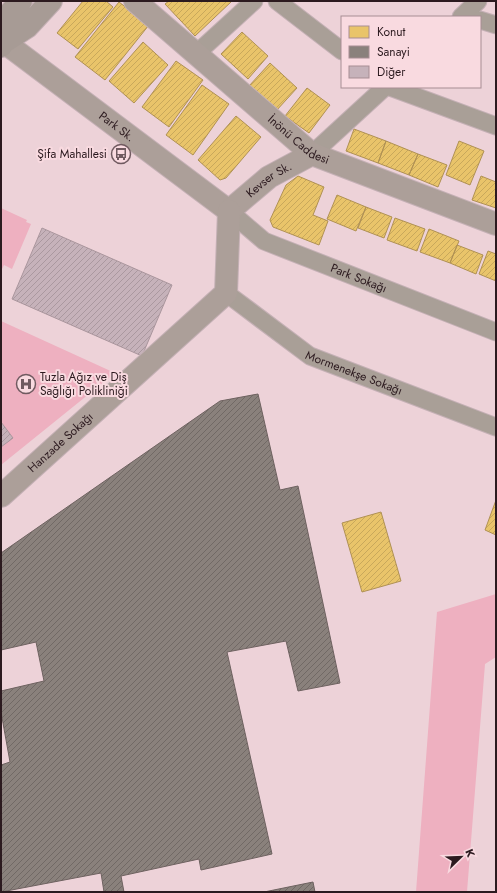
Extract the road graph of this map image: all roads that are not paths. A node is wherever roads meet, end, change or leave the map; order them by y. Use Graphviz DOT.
graph roads {
  1 [pos="21,1"];
  2 [pos="51,1"];
  3 [pos="135,1"];
  4 [pos="254,1"];
  5 [pos="277,1"];
  6 [pos="478,1"];
  7 [pos="465,16"];
  8 [pos="481,20"];
  9 [pos="496,25"];
  10 [pos="3,44"];
  11 [pos="341,50"];
  12 [pos="196,54"];
  13 [pos="384,88"];
  14 [pos="393,88"];
  15 [pos="496,126"];
  16 [pos="312,154"];
  17 [pos="229,211"];
  18 [pos="496,224"];
  19 [pos="226,293"];
  20 [pos="496,332"];
  21 [pos="496,427"];
  22 [pos="1,496"];
  1 -- 10 [label="main road"];
  2 -- 10 [label="main road"];
  3 -- 12 [label="street, İnönü Caddesi"];
  4 -- 12 [label="street"];
  5 -- 11 [label="street"];
  6 -- 7 [label="street"];
  8 -- 9 [label="street"];
  10 -- 17 [label="street, Park Sk."];
  12 -- 16 [label="street, İnönü Caddesi"];
  13 -- 16 [label="street"];
  14 -- 15 [label="street"];
  16 -- 17 [label="street, Kevser Sk."];
  16 -- 18 [label="street, İnönü Caddesi"];
  17 -- 19 [label="street"];
  17 -- 20 [label="street, Park Sokağı"];
  19 -- 21 [label="street, Mormenekşe Sokağı"];
  19 -- 22 [label="street, Hanzade Sokağı"];
}
